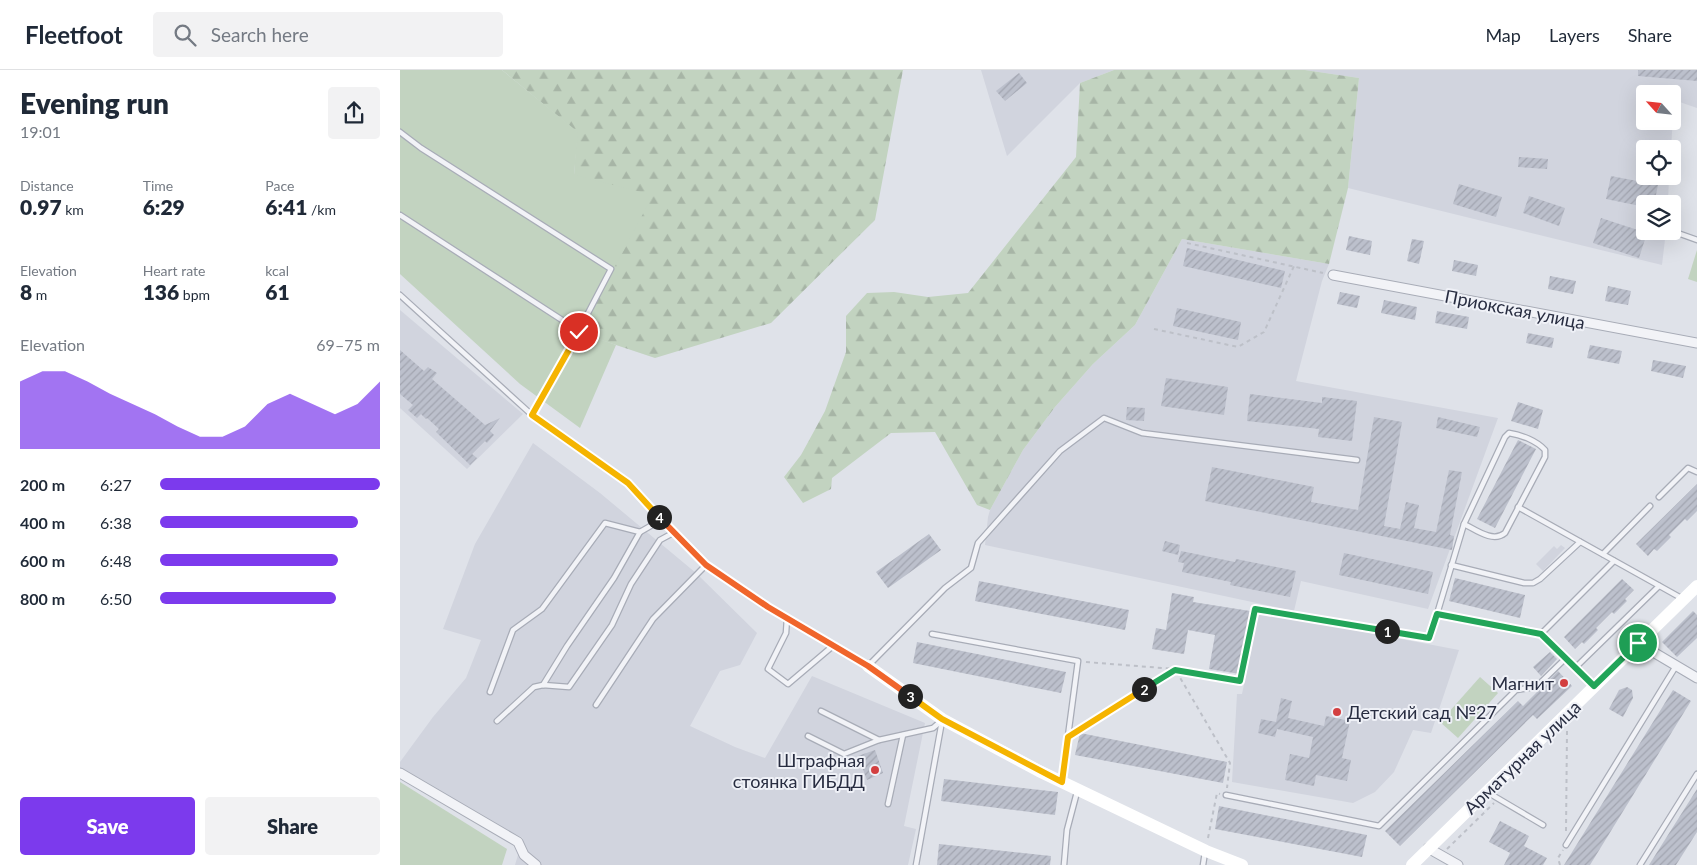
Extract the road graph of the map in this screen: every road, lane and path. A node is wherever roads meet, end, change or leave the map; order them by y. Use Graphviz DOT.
graph roads {
  1 [pos="400,132"];
  2 [pos="400,214"];
  3 [pos="1681,234"];
  4 [pos="1697,240"];
  5 [pos="1187,244"];
  6 [pos="1294,266"];
  7 [pos="1333,275"];
  8 [pos="400,294"];
  9 [pos="1154,329"];
  10 [pos="579,332"];
  11 [pos="1697,343"];
  12 [pos="532,415"];
  13 [pos="1357,460"];
  14 [pos="1697,472"];
  15 [pos="1659,497"];
  16 [pos="1650,506"];
  17 [pos="1518,507"];
  18 [pos="661,520"];
  19 [pos="1464,524"];
  20 [pos="640,532"];
  21 [pos="673,533"];
  22 [pos="1580,542"];
  23 [pos="1603,554"];
  24 [pos="1614,560"];
  25 [pos="706,565"];
  26 [pos="1451,565"];
  27 [pos="1659,586"];
  28 [pos="1697,586"];
  29 [pos="1683,599"];
  30 [pos="1437,614"];
  31 [pos="787,618"];
  32 [pos="932,634"];
  33 [pos="1541,634"];
  34 [pos="1638,643"];
  35 [pos="834,646"];
  36 [pos="1566,658"];
  37 [pos="1078,662"];
  38 [pos="868,666"];
  39 [pos="1676,666"];
  40 [pos="1575,668"];
  41 [pos="1175,670"];
  42 [pos="1697,678"];
  43 [pos="543,685"];
  44 [pos="1594,686"];
  45 [pos="490,692"];
  46 [pos="596,705"];
  47 [pos="821,712"];
  48 [pos="942,719"];
  49 [pos="497,721"];
  50 [pos="1567,728"];
  51 [pos="903,735"];
  52 [pos="808,736"];
  53 [pos="1068,737"];
  54 [pos="879,740"];
  55 [pos="400,773"];
  56 [pos="1697,774"];
  57 [pos="1062,782"];
  58 [pos="1078,790"];
  59 [pos="1486,792"];
  60 [pos="1226,795"];
  61 [pos="888,804"];
  62 [pos="1543,825"];
  63 [pos="1566,845"];
  64 [pos="1428,848"];
  65 [pos="1206,850"];
  66 [pos="536,865"];
  67 [pos="916,865"];
  68 [pos="1064,865"];
  69 [pos="1203,865"];
  70 [pos="1242,865"];
  71 [pos="1412,865"];
  72 [pos="1458,865"];
  73 [pos="1560,865"];
  74 [pos="1640,865"];
  1 -- 10 [label="lane"];
  2 -- 10 [label="lane"];
  3 -- 4 [label="lane"];
  5 -- 6 [label="path"];
  6 -- 7 [label="path"];
  6 -- 9 [label="path"];
  7 -- 11 [label="street, Приокская улица"];
  8 -- 12 [label="lane"];
  10 -- 12 [label="lane"];
  12 -- 18 [label="lane"];
  13 -- 38 [label="lane"];
  14 -- 15 [label="lane"];
  16 -- 23 [label="lane"];
  17 -- 19 [label="lane"];
  17 -- 19 [label="lane"];
  17 -- 22 [label="lane"];
  18 -- 20 [label="lane"];
  18 -- 21 [label="lane"];
  19 -- 26 [label="lane"];
  20 -- 43 [label="lane"];
  20 -- 45 [label="lane"];
  21 -- 25 [label="lane"];
  21 -- 43 [label="lane"];
  22 -- 23 [label="lane"];
  22 -- 26 [label="lane"];
  23 -- 24 [label="lane"];
  24 -- 27 [label="lane"];
  24 -- 33 [label="lane"];
  25 -- 31 [label="lane"];
  25 -- 46 [label="lane"];
  26 -- 30 [label="lane"];
  27 -- 29 [label="lane"];
  27 -- 40 [label="lane"];
  28 -- 29 [label="street, Арматурная улица"];
  29 -- 34 [label="street, Арматурная улица"];
  30 -- 33 [label="lane"];
  30 -- 41 [label="path"];
  31 -- 35 [label="lane"];
  31 -- 35 [label="lane"];
  32 -- 37 [label="lane"];
  33 -- 36 [label="lane"];
  34 -- 39 [label="street"];
  34 -- 44 [label="street, Арматурная улица"];
  35 -- 38 [label="lane"];
  36 -- 40 [label="lane"];
  36 -- 60 [label="lane"];
  37 -- 41 [label="path"];
  37 -- 53 [label="lane"];
  38 -- 48 [label="street"];
  39 -- 42 [label="street"];
  39 -- 63 [label="lane"];
  40 -- 44 [label="lane"];
  41 -- 53 [label="path"];
  41 -- 60 [label="path"];
  43 -- 49 [label="lane"];
  44 -- 59 [label="street, Арматурная улица"];
  47 -- 54 [label="lane"];
  48 -- 51 [label="lane"];
  48 -- 57 [label="street"];
  48 -- 67 [label="lane"];
  50 -- 63 [label="path"];
  51 -- 54 [label="lane"];
  51 -- 61 [label="lane"];
  52 -- 54 [label="lane"];
  53 -- 57 [label="lane"];
  55 -- 66 [label="street"];
  56 -- 74 [label="lane"];
  57 -- 58 [label="street"];
  58 -- 65 [label="street"];
  58 -- 68 [label="lane"];
  59 -- 62 [label="lane"];
  59 -- 64 [label="street, Арматурная улица"];
  60 -- 65 [label="path"];
  63 -- 73 [label="path"];
  64 -- 71 [label="street, Арматурная улица"];
  64 -- 72 [label="street"];
  65 -- 69 [label="lane"];
  65 -- 70 [label="street"];
}
